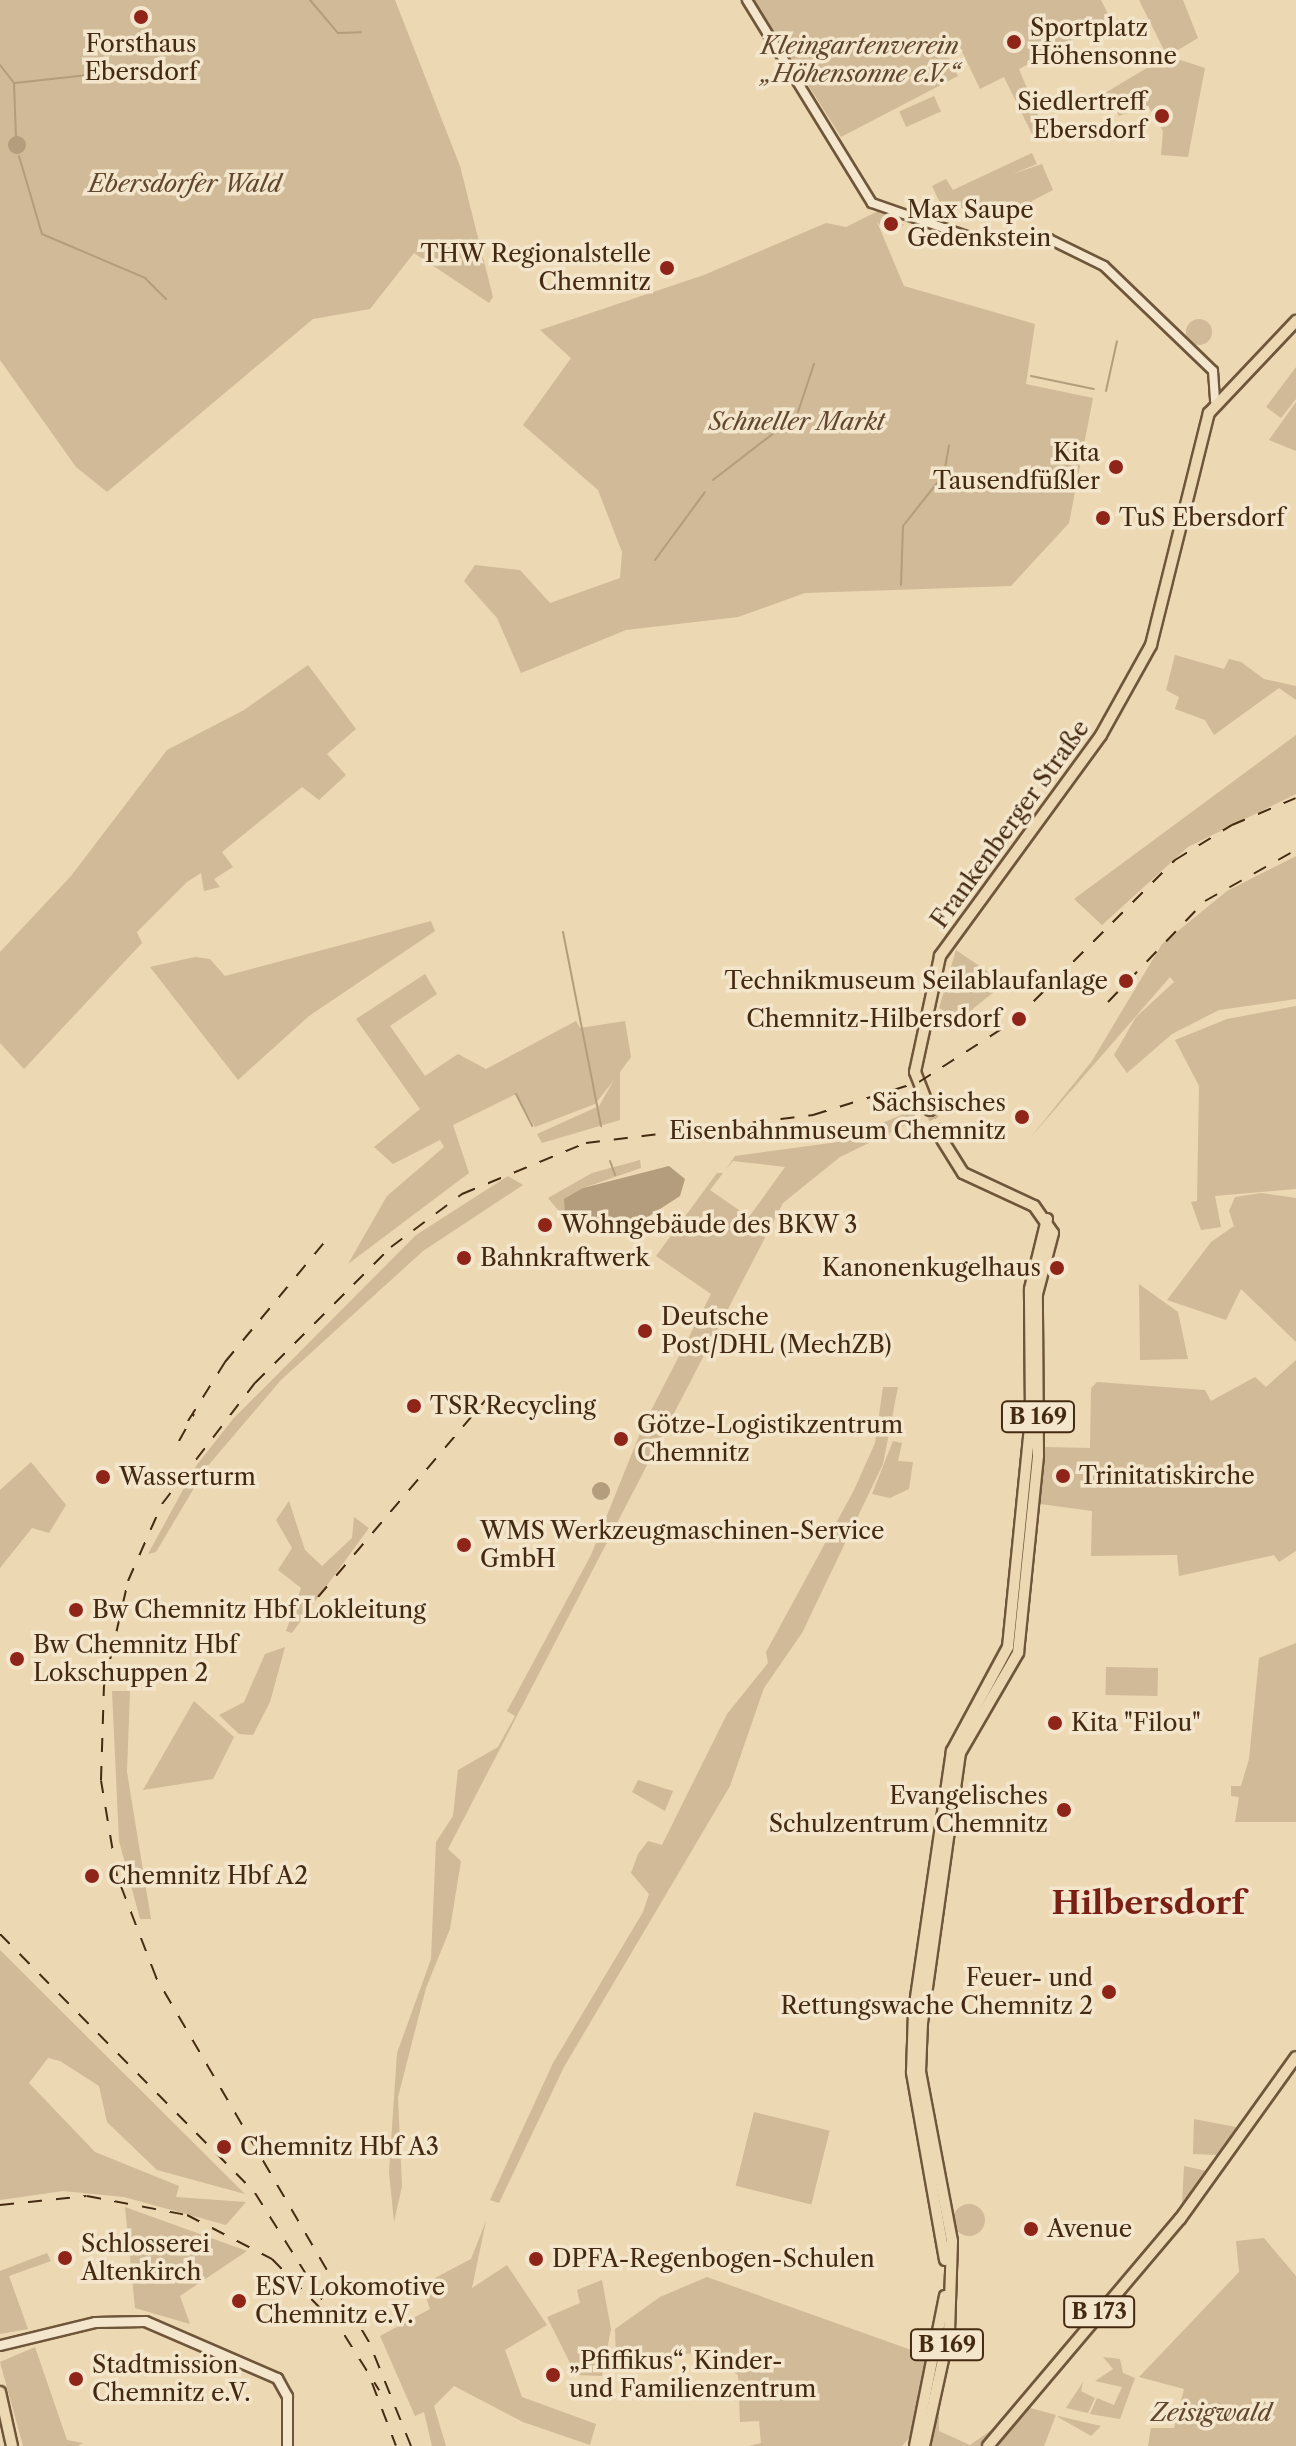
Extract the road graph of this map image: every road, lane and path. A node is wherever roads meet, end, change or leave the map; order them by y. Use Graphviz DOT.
graph roads {
  1 [pos="747,0"];
  2 [pos="1296,321"];
  3 [pos="1215,401"];
  4 [pos="930,1110"];
  5 [pos="942,1139"];
  6 [pos="1047,1219"];
  7 [pos="1296,2057"];
  8 [pos="0,2345"];
  9 [pos="0,2392"];
  10 [pos="12,2446"];
  11 [pos="287,2446"];
  12 [pos="915,2446"];
  13 [pos="924,2446"];
  14 [pos="988,2446"];
  1 -- 3 [label="street"];
  2 -- 3 [label="main road"];
  3 -- 4 [label="main road, Frankenberger Straße"];
  5 -- 6 [label="main road"];
  6 -- 12 [label="main road, B 169"];
  6 -- 13 [label="main road, B 169"];
  7 -- 14 [label="main road, B 173"];
  8 -- 11 [label="main road"];
  9 -- 10 [label="main road"];
}
